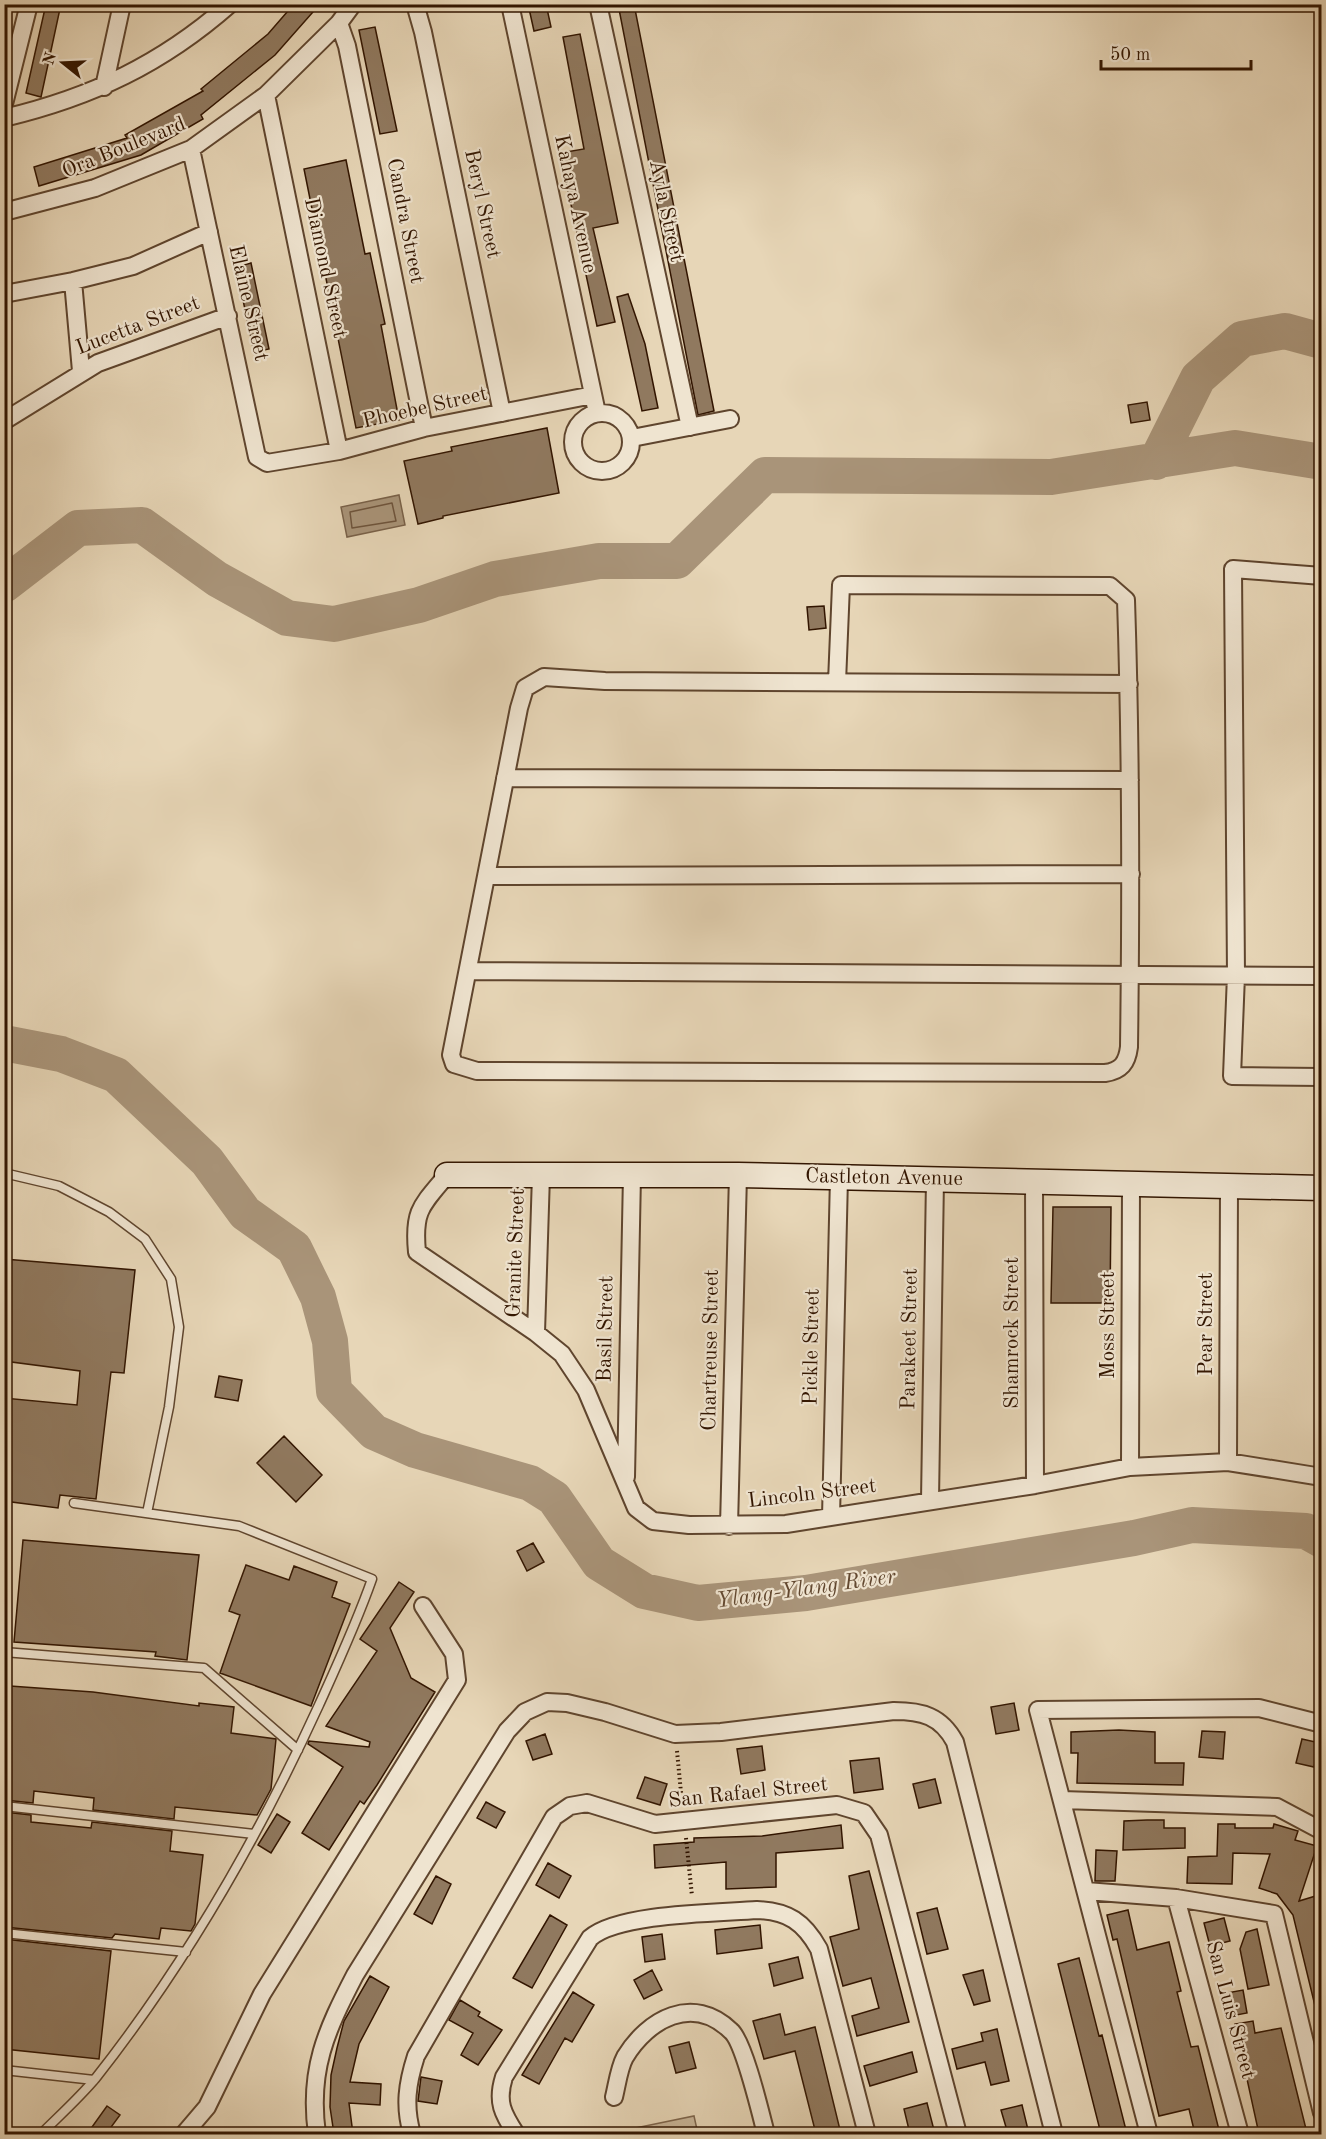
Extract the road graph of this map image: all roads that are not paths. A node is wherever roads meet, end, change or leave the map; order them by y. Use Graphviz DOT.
graph roads {
  1 [pos="28,4"];
  2 [pos="122,4"];
  3 [pos="212,4"];
  4 [pos="230,4"];
  5 [pos="353,4"];
  6 [pos="415,4"];
  7 [pos="510,4"];
  8 [pos="598,4"];
  9 [pos="209,23"];
  10 [pos="339,23"];
  11 [pos="104,87"];
  12 [pos="266,95"];
  13 [pos="4,105"];
  14 [pos="4,118"];
  15 [pos="191,149"];
  16 [pos="4,212"];
  17 [pos="208,232"];
  18 [pos="73,281"];
  19 [pos="4,294"];
  20 [pos="228,316"];
  21 [pos="81,371"];
  22 [pos="593,395"];
  23 [pos="502,413"];
  24 [pos="597,413"];
  25 [pos="730,419"];
  26 [pos="4,421"];
  27 [pos="690,427"];
  28 [pos="424,428"];
  29 [pos="632,438"];
  30 [pos="339,451"];
  31 [pos="267,463"];
  32 [pos="1322,576"];
  33 [pos="837,682"];
  34 [pos="1129,684"];
  35 [pos="505,778"];
  36 [pos="1130,780"];
  37 [pos="1131,874"];
  38 [pos="486,876"];
  39 [pos="468,971"];
  40 [pos="1130,975"];
  41 [pos="1236,975"];
  42 [pos="1322,976"];
  43 [pos="1322,1077"];
  44 [pos="4,1173"];
  45 [pos="447,1175"];
  46 [pos="541,1175"];
  47 [pos="632,1175"];
  48 [pos="738,1175"];
  49 [pos="839,1178"];
  50 [pos="935,1179"];
  51 [pos="1034,1181"];
  52 [pos="1131,1184"];
  53 [pos="1229,1185"];
  54 [pos="1322,1188"];
  55 [pos="536,1333"];
  56 [pos="1228,1462"];
  57 [pos="1130,1467"];
  58 [pos="1322,1477"];
  59 [pos="626,1484"];
  60 [pos="1035,1485"];
  61 [pos="930,1500"];
  62 [pos="74,1503"];
  63 [pos="147,1513"];
  64 [pos="831,1517"];
  65 [pos="729,1526"];
  66 [pos="423,1606"];
  67 [pos="4,1652"];
  68 [pos="1322,1724"];
  69 [pos="298,1750"];
  70 [pos="1062,1800"];
  71 [pos="4,1806"];
  72 [pos="1322,1831"];
  73 [pos="254,1834"];
  74 [pos="1086,1892"];
  75 [pos="1176,1898"];
  76 [pos="4,1933"];
  77 [pos="186,1952"];
  78 [pos="4,2070"];
  79 [pos="1316,2075"];
  80 [pos="94,2080"];
  81 [pos="614,2097"];
  82 [pos="1322,2113"];
  83 [pos="42,2134"];
  84 [pos="184,2134"];
  85 [pos="317,2134"];
  86 [pos="412,2134"];
  87 [pos="516,2134"];
  88 [pos="766,2134"];
  89 [pos="867,2134"];
  90 [pos="958,2134"];
  91 [pos="1054,2134"];
  92 [pos="1149,2134"];
  93 [pos="1240,2134"];
  1 -- 13 [label="street"];
  2 -- 11 [label="street"];
  3 -- 9 [label="street"];
  4 -- 9 [label="street"];
  5 -- 10 [label="street, Ora Boulevard"];
  6 -- 23 [label="street, Beryl Street"];
  7 -- 22 [label="street, Kahaya Avenue"];
  8 -- 27 [label="street, Ayla Street"];
  9 -- 11 [label="street"];
  10 -- 12 [label="street, Ora Boulevard"];
  10 -- 28 [label="street, Candra Street"];
  11 -- 14 [label="street"];
  12 -- 15 [label="street, Ora Boulevard"];
  12 -- 30 [label="street, Diamond Street"];
  15 -- 16 [label="street, Ora Boulevard"];
  15 -- 17 [label="street, Elaine Street"];
  17 -- 18 [label="street"];
  17 -- 20 [label="street, Elaine Street"];
  18 -- 19 [label="street"];
  18 -- 21 [label="street"];
  20 -- 21 [label="street, Lucetta Street"];
  20 -- 31 [label="street, Elaine Street"];
  21 -- 26 [label="street, Lucetta Street"];
  22 -- 23 [label="street, Phoebe Street"];
  22 -- 24 [label="street, Kahaya Avenue"];
  23 -- 28 [label="street, Phoebe Street"];
  24 -- 29 [label="street"];
  24 -- 29 [label="street"];
  25 -- 27 [label="street"];
  27 -- 29 [label="street"];
  28 -- 30 [label="street, Phoebe Street"];
  30 -- 31 [label="street, Phoebe Street"];
  32 -- 41 [label="street"];
  33 -- 34 [label="street"];
  33 -- 34 [label="street"];
  33 -- 35 [label="street"];
  34 -- 36 [label="street"];
  35 -- 36 [label="street"];
  35 -- 38 [label="street"];
  36 -- 37 [label="street"];
  37 -- 38 [label="street"];
  37 -- 40 [label="street"];
  38 -- 39 [label="street"];
  39 -- 40 [label="street"];
  39 -- 40 [label="street"];
  40 -- 41 [label="street"];
  41 -- 42 [label="street"];
  41 -- 43 [label="street"];
  44 -- 63 [label="lane"];
  45 -- 46 [label="street, Castleton Avenue"];
  45 -- 55 [label="street, Lincoln Street"];
  46 -- 47 [label="street, Castleton Avenue"];
  46 -- 55 [label="street, Granite Street"];
  47 -- 48 [label="street, Castleton Avenue"];
  47 -- 59 [label="street, Basil Street"];
  48 -- 49 [label="street, Castleton Avenue"];
  48 -- 65 [label="street, Chartreuse Street"];
  49 -- 50 [label="street, Castleton Avenue"];
  49 -- 64 [label="street, Pickle Street"];
  50 -- 51 [label="street, Castleton Avenue"];
  50 -- 61 [label="street, Parakeet Street"];
  51 -- 52 [label="street, Castleton Avenue"];
  51 -- 60 [label="street, Shamrock Street"];
  52 -- 53 [label="street, Castleton Avenue"];
  52 -- 57 [label="street, Moss Street"];
  53 -- 54 [label="street, Castleton Avenue"];
  53 -- 56 [label="street, Pear Street"];
  55 -- 59 [label="street, Lincoln Street"];
  56 -- 57 [label="street, Lincoln Street"];
  56 -- 58 [label="street, Lincoln Street"];
  57 -- 60 [label="street, Lincoln Street"];
  59 -- 65 [label="street, Lincoln Street"];
  60 -- 61 [label="street, Lincoln Street"];
  61 -- 64 [label="street, Lincoln Street"];
  62 -- 63 [label="lane"];
  63 -- 69 [label="lane"];
  64 -- 65 [label="street, Lincoln Street"];
  66 -- 84 [label="street"];
  67 -- 69 [label="lane"];
  68 -- 70 [label="street"];
  69 -- 73 [label="lane"];
  70 -- 72 [label="street"];
  70 -- 74 [label="street"];
  71 -- 73 [label="lane"];
  73 -- 77 [label="lane"];
  74 -- 75 [label="street"];
  74 -- 92 [label="street"];
  75 -- 79 [label="street"];
  75 -- 93 [label="street, San Luis Street"];
  76 -- 77 [label="lane"];
  77 -- 80 [label="lane"];
  78 -- 80 [label="lane"];
  79 -- 82 [label="street"];
  80 -- 83 [label="lane"];
  81 -- 88 [label="street"];
  85 -- 91 [label="street"];
  86 -- 90 [label="street, San Rafael Street"];
  87 -- 89 [label="street"];
}
